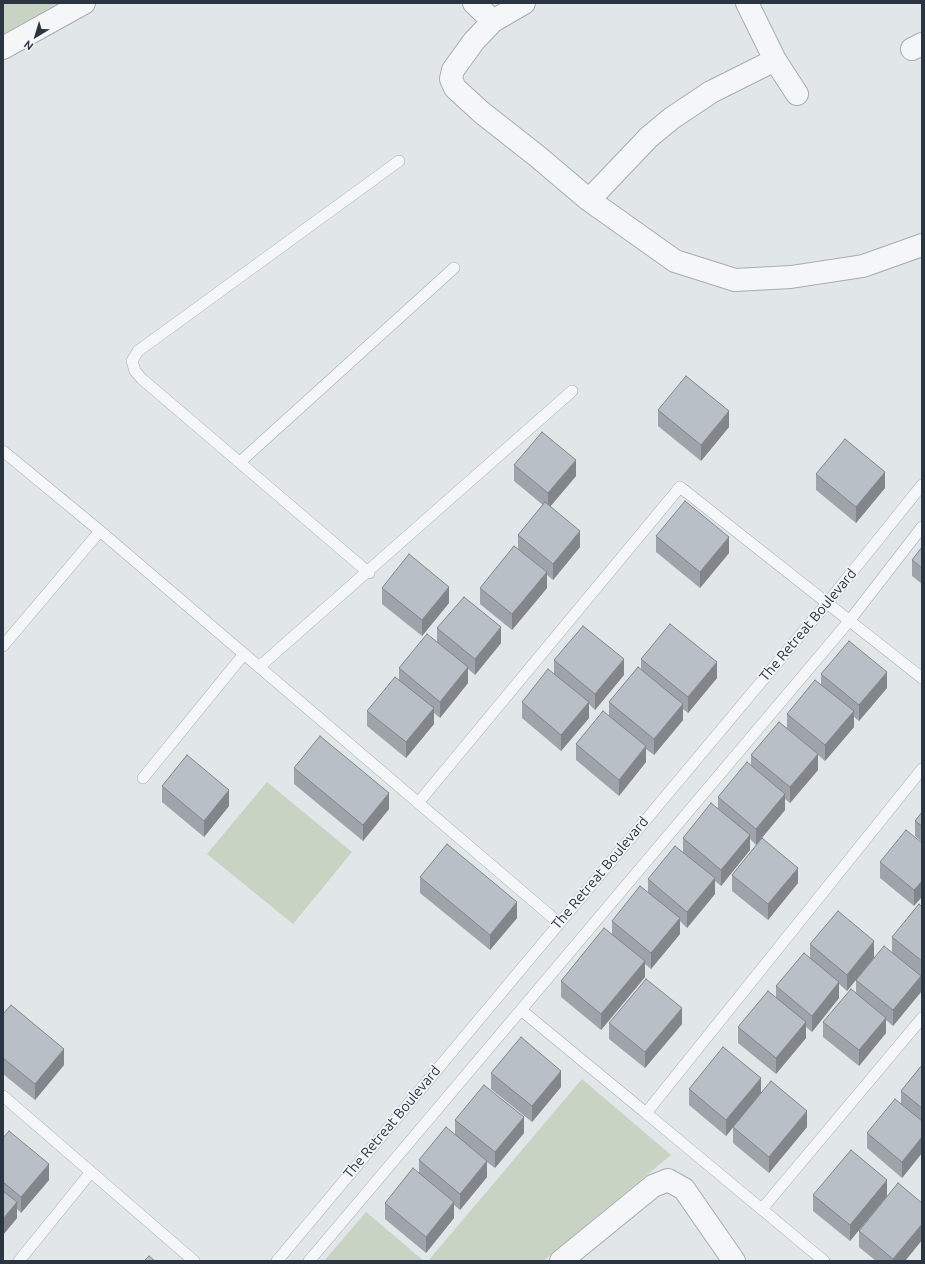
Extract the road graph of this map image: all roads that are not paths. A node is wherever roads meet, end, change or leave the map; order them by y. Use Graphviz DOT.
graph roads {
  1 [pos="84,3"];
  2 [pos="474,3"];
  3 [pos="524,3"];
  4 [pos="747,3"];
  5 [pos="492,21"];
  6 [pos="3,48"];
  7 [pos="775,60"];
  8 [pos="797,94"];
  9 [pos="399,161"];
  10 [pos="589,200"];
  11 [pos="922,245"];
  12 [pos="454,268"];
  13 [pos="572,392"];
  14 [pos="3,451"];
  15 [pos="240,462"];
  16 [pos="922,485"];
  17 [pos="922,527"];
  18 [pos="100,531"];
  19 [pos="369,573"];
  20 [pos="828,602"];
  21 [pos="850,620"];
  22 [pos="3,646"];
  23 [pos="244,654"];
  24 [pos="259,667"];
  25 [pos="922,678"];
  26 [pos="922,769"];
  27 [pos="143,778"];
  28 [pos="418,802"];
  29 [pos="559,923"];
  30 [pos="521,1010"];
  31 [pos="922,1018"];
  32 [pos="3,1096"];
  33 [pos="646,1113"];
  34 [pos="91,1172"];
  35 [pos="762,1209"];
  36 [pos="19,1261"];
  37 [pos="194,1261"];
  38 [pos="277,1261"];
  39 [pos="309,1261"];
  40 [pos="560,1261"];
  41 [pos="734,1261"];
  42 [pos="824,1261"];
  1 -- 6 [label="street"];
  2 -- 5 [label="street"];
  3 -- 5 [label="street"];
  4 -- 7 [label="street"];
  5 -- 10 [label="street"];
  7 -- 8 [label="street"];
  7 -- 10 [label="street"];
  9 -- 15 [label="lane"];
  10 -- 11 [label="street"];
  12 -- 15 [label="lane"];
  13 -- 19 [label="lane"];
  14 -- 18 [label="lane"];
  15 -- 19 [label="lane"];
  16 -- 20 [label="lane, The Retreat Boulevard"];
  17 -- 21 [label="lane"];
  18 -- 22 [label="lane"];
  18 -- 23 [label="lane"];
  19 -- 24 [label="lane"];
  20 -- 21 [label="lane"];
  20 -- 28 [label="lane"];
  20 -- 29 [label="lane, The Retreat Boulevard"];
  21 -- 25 [label="lane"];
  21 -- 30 [label="lane"];
  23 -- 24 [label="lane"];
  23 -- 27 [label="lane"];
  24 -- 28 [label="lane"];
  26 -- 33 [label="lane"];
  28 -- 29 [label="lane"];
  29 -- 38 [label="lane, The Retreat Boulevard"];
  30 -- 33 [label="lane"];
  30 -- 39 [label="lane"];
  31 -- 35 [label="lane"];
  32 -- 34 [label="lane"];
  33 -- 35 [label="lane"];
  34 -- 36 [label="lane"];
  34 -- 37 [label="lane"];
  35 -- 42 [label="lane"];
  40 -- 41 [label="street"];
}
